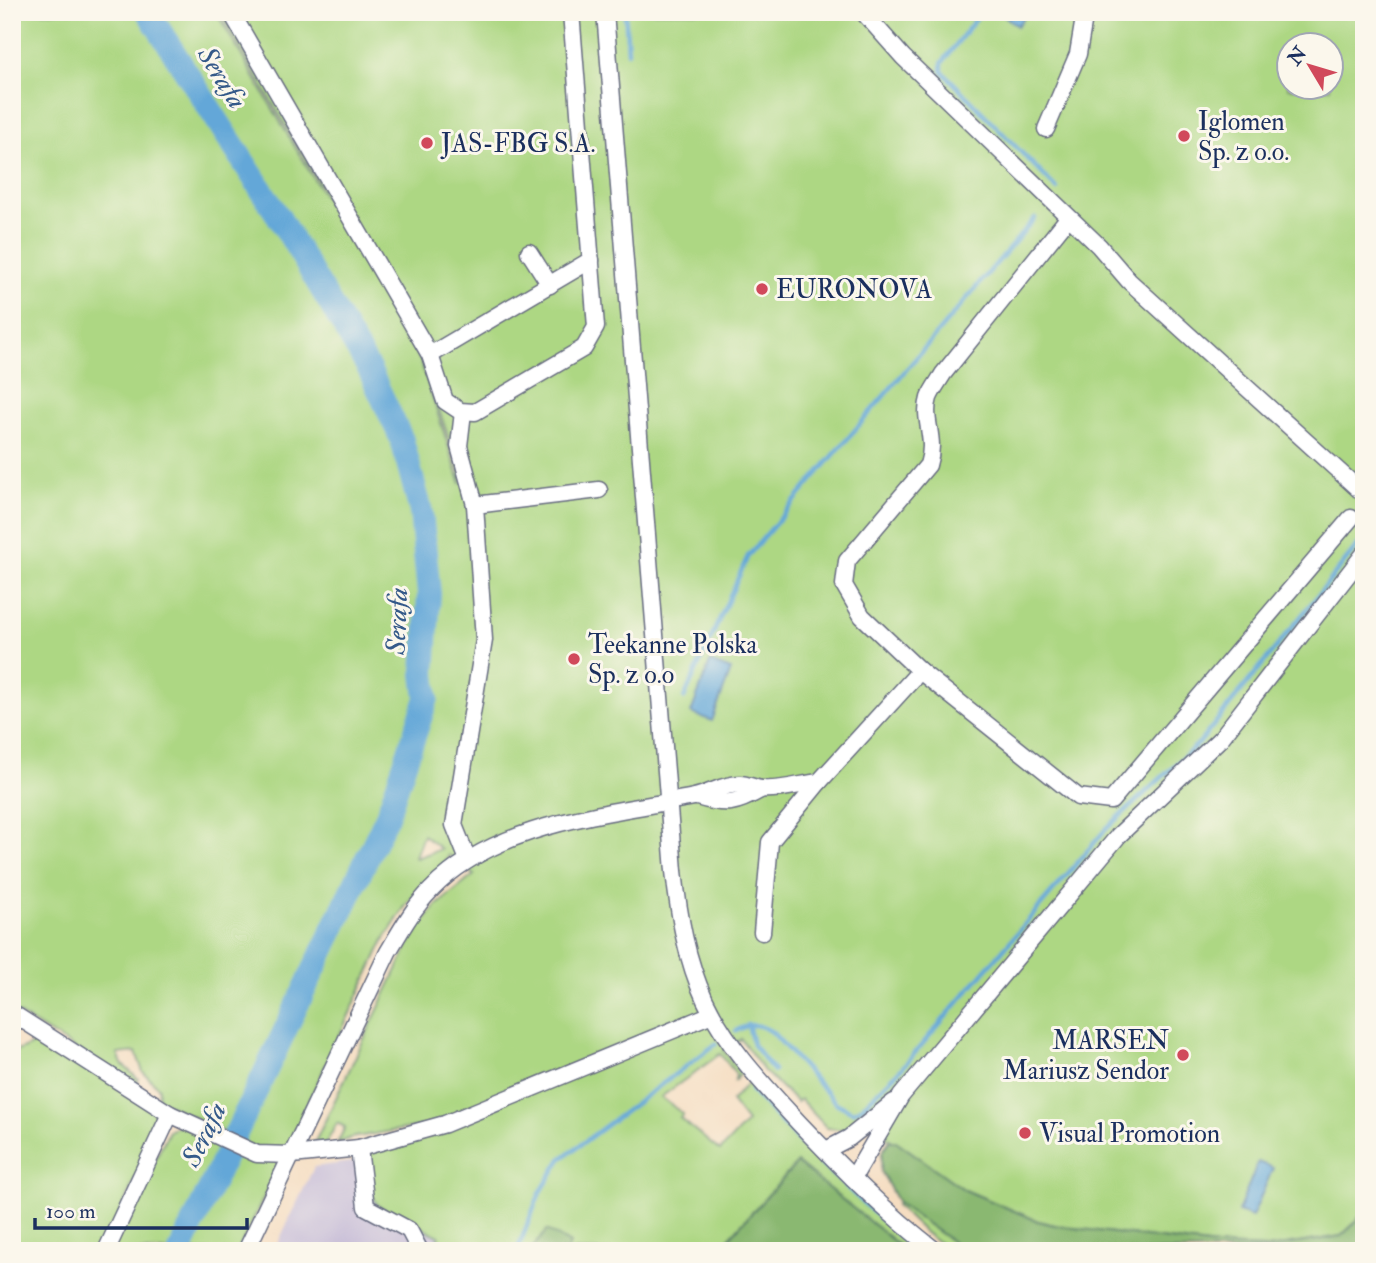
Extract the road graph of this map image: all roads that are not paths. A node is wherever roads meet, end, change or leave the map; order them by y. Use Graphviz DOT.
graph roads {
  1 [pos="231,12"];
  2 [pos="571,12"];
  3 [pos="605,12"];
  4 [pos="863,12"];
  5 [pos="1085,12"];
  6 [pos="1046,129"];
  7 [pos="1068,218"];
  8 [pos="529,252"];
  9 [pos="591,260"];
  10 [pos="550,285"];
  11 [pos="430,355"];
  12 [pos="463,412"];
  13 [pos="599,491"];
  14 [pos="1364,494"];
  15 [pos="475,505"];
  16 [pos="1351,519"];
  17 [pos="1364,554"];
  18 [pos="920,671"];
  19 [pos="819,782"];
  20 [pos="668,801"];
  21 [pos="468,860"];
  22 [pos="762,932"];
  23 [pos="12,1013"];
  24 [pos="712,1014"];
  25 [pos="901,1096"];
  26 [pos="170,1114"];
  27 [pos="359,1148"];
  28 [pos="826,1150"];
  29 [pos="292,1155"];
  30 [pos="853,1178"];
  31 [pos="106,1251"];
  32 [pos="246,1251"];
  33 [pos="420,1251"];
  34 [pos="936,1251"];
  1 -- 11 [label="street"];
  2 -- 9 [label="street"];
  3 -- 20 [label="street"];
  4 -- 7 [label="street"];
  5 -- 6 [label="street"];
  7 -- 14 [label="street"];
  7 -- 18 [label="street"];
  8 -- 10 [label="street"];
  9 -- 10 [label="street"];
  9 -- 12 [label="street"];
  10 -- 11 [label="street"];
  11 -- 12 [label="street"];
  12 -- 15 [label="street"];
  13 -- 15 [label="street"];
  15 -- 21 [label="street"];
  16 -- 18 [label="street"];
  17 -- 25 [label="street"];
  18 -- 19 [label="street"];
  19 -- 20 [label="street"];
  19 -- 22 [label="street"];
  20 -- 21 [label="street"];
  20 -- 24 [label="street"];
  21 -- 29 [label="street"];
  23 -- 26 [label="street"];
  24 -- 27 [label="street"];
  24 -- 28 [label="street"];
  25 -- 28 [label="street"];
  25 -- 30 [label="street"];
  26 -- 29 [label="street"];
  26 -- 31 [label="street"];
  27 -- 29 [label="street"];
  27 -- 33 [label="street"];
  28 -- 30 [label="street"];
  29 -- 32 [label="street"];
  30 -- 34 [label="street"];
}
